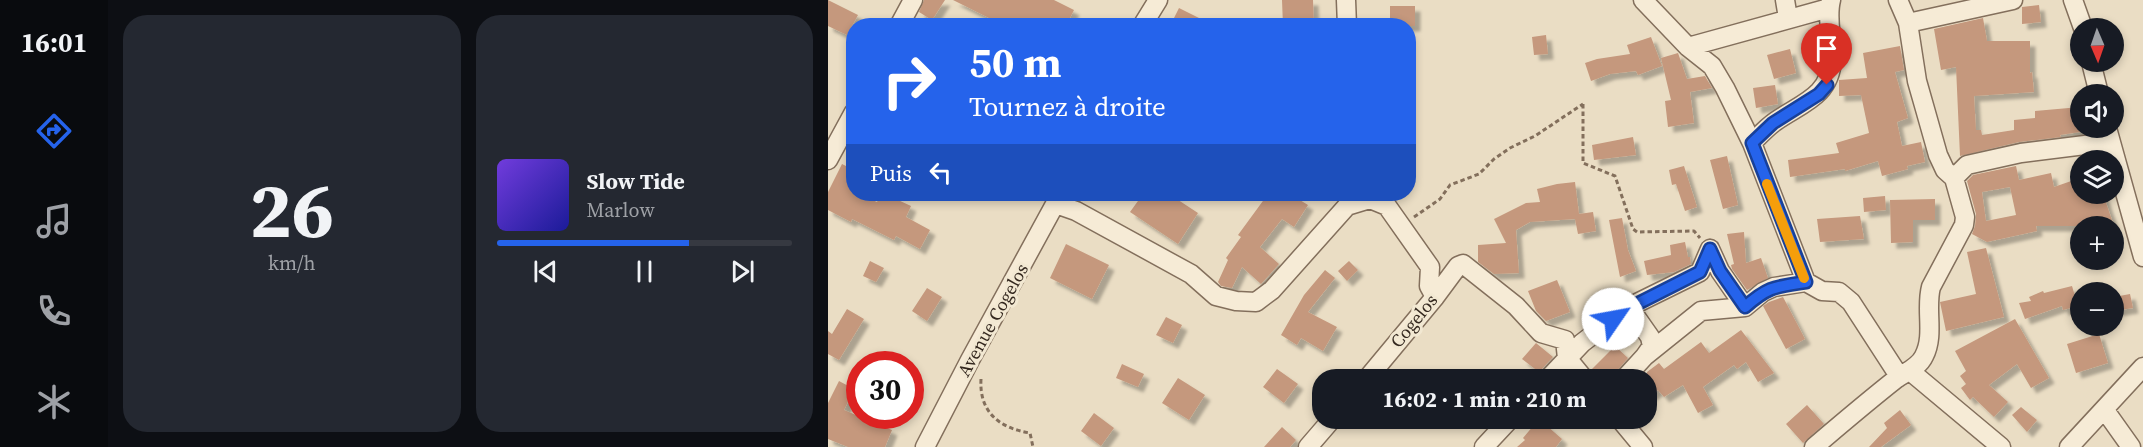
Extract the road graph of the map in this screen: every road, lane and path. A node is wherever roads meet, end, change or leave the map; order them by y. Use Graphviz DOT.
graph roads {
  1 [pos="913,0"];
  2 [pos="1158,0"];
  3 [pos="1346,0"];
  4 [pos="1643,0"];
  5 [pos="1785,0"];
  6 [pos="1898,0"];
  7 [pos="2013,0"];
  8 [pos="2073,0"];
  9 [pos="1830,4"];
  10 [pos="903,18"];
  11 [pos="1147,18"];
  12 [pos="1347,18"];
  13 [pos="1788,18"];
  14 [pos="2079,18"];
  15 [pos="1908,23"];
  16 [pos="1689,46"];
  17 [pos="846,127"];
  18 [pos="2107,138"];
  19 [pos="2110,138"];
  20 [pos="1752,143"];
  21 [pos="828,160"];
  22 [pos="1954,178"];
  23 [pos="1057,201"];
  24 [pos="1061,201"];
  25 [pos="1353,201"];
  26 [pos="1378,201"];
  27 [pos="1402,225"];
  28 [pos="1710,249"];
  29 [pos="2143,257"];
  30 [pos="1806,282"];
  31 [pos="1435,297"];
  32 [pos="1745,307"];
  33 [pos="1629,308"];
  34 [pos="1645,356"];
  35 [pos="1567,358"];
  36 [pos="970,360"];
  37 [pos="2143,367"];
  38 [pos="1375,369"];
  39 [pos="1557,369"];
  40 [pos="1576,369"];
  41 [pos="1633,369"];
  42 [pos="1904,374"];
  43 [pos="2104,409"];
  44 [pos="1324,429"];
  45 [pos="1501,429"];
  46 [pos="1627,429"];
  47 [pos="1639,446"];
  48 [pos="925,447"];
  49 [pos="1033,447"];
  50 [pos="1308,447"];
  51 [pos="1484,447"];
  52 [pos="1814,447"];
  53 [pos="2001,447"];
  54 [pos="2069,447"];
  55 [pos="2131,447"];
  1 -- 10 [label="street"];
  2 -- 11 [label="street"];
  3 -- 12 [label="street"];
  4 -- 16 [label="street"];
  5 -- 13 [label="street"];
  6 -- 15 [label="street"];
  7 -- 15 [label="street"];
  8 -- 14 [label="street"];
  9 -- 13 [label="street"];
  9 -- 20 [label="street"];
  13 -- 16 [label="street"];
  15 -- 22 [label="street"];
  16 -- 20 [label="street"];
  17 -- 21 [label="street"];
  18 -- 22 [label="street"];
  19 -- 29 [label="street"];
  20 -- 30 [label="street"];
  22 -- 42 [label="street"];
  23 -- 36 [label="street, Avenue Cogelos"];
  24 -- 25 [label="street"];
  26 -- 27 [label="street"];
  27 -- 28 [label="path"];
  27 -- 31 [label="street"];
  28 -- 32 [label="street"];
  28 -- 33 [label="street"];
  30 -- 32 [label="street"];
  30 -- 42 [label="street"];
  31 -- 35 [label="street, Cogelos"];
  31 -- 38 [label="street, Cogelos"];
  32 -- 34 [label="street"];
  33 -- 34 [label="street"];
  33 -- 35 [label="street"];
  34 -- 41 [label="street"];
  35 -- 39 [label="street"];
  35 -- 40 [label="street"];
  36 -- 48 [label="street, Avenue Cogelos"];
  36 -- 49 [label="path"];
  37 -- 43 [label="street"];
  42 -- 52 [label="street"];
  42 -- 53 [label="street"];
  43 -- 54 [label="street"];
  43 -- 55 [label="street"];
  44 -- 50 [label="street"];
  45 -- 51 [label="street"];
  46 -- 47 [label="street"];
}
